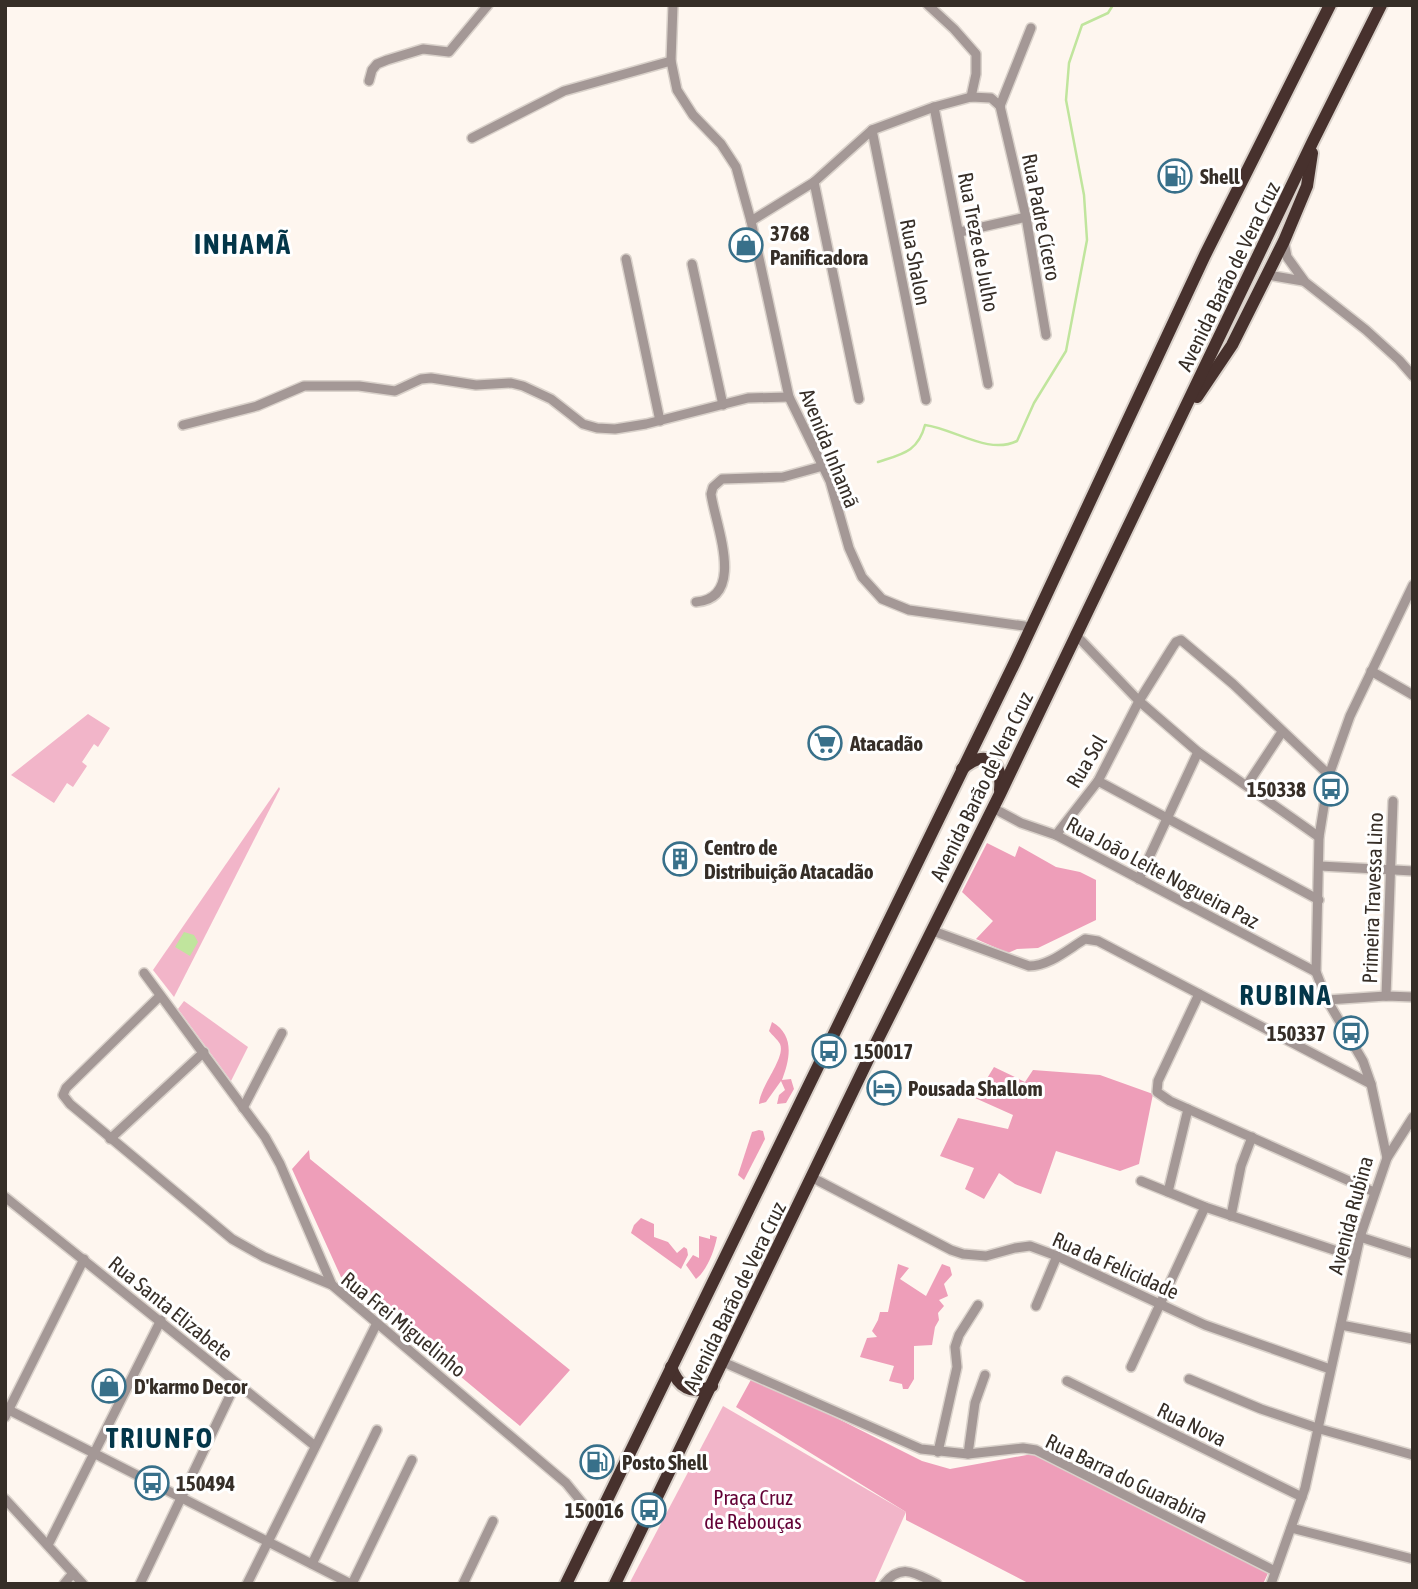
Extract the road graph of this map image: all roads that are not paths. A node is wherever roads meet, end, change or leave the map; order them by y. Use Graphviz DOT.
graph roads {
  1 [pos="488,5"];
  2 [pos="673,5"];
  3 [pos="928,5"];
  4 [pos="1330,5"];
  5 [pos="1381,5"];
  6 [pos="1031,28"];
  7 [pos="671,61"];
  8 [pos="369,81"];
  9 [pos="971,97"];
  10 [pos="1000,106"];
  11 [pos="934,107"];
  12 [pos="872,131"];
  13 [pos="472,138"];
  14 [pos="1314,141"];
  15 [pos="814,182"];
  16 [pos="1026,217"];
  17 [pos="751,221"];
  18 [pos="960,232"];
  19 [pos="1284,241"];
  20 [pos="626,259"];
  21 [pos="692,264"];
  22 [pos="1268,275"];
  23 [pos="1305,282"];
  24 [pos="1046,335"];
  25 [pos="1413,376"];
  26 [pos="988,384"];
  27 [pos="789,397"];
  28 [pos="859,399"];
  29 [pos="926,400"];
  30 [pos="723,405"];
  31 [pos="1180,420"];
  32 [pos="660,421"];
  33 [pos="183,425"];
  34 [pos="823,466"];
  35 [pos="1413,585"];
  36 [pos="696,602"];
  37 [pos="1031,627"];
  38 [pos="1076,634"];
  39 [pos="1371,671"];
  40 [pos="1413,695"];
  41 [pos="1139,701"];
  42 [pos="1282,732"];
  43 [pos="1198,752"];
  44 [pos="960,771"];
  45 [pos="1329,775"];
  46 [pos="1098,781"];
  47 [pos="1247,785"];
  48 [pos="1000,794"];
  49 [pos="1393,802"];
  50 [pos="993,808"];
  51 [pos="1167,818"];
  52 [pos="1056,835"];
  53 [pos="1320,837"];
  54 [pos="1320,866"];
  55 [pos="1390,871"];
  56 [pos="1413,871"];
  57 [pos="1139,879"];
  58 [pos="1319,900"];
  59 [pos="933,931"];
  60 [pos="1316,972"];
  61 [pos="144,973"];
  62 [pos="1199,994"];
  63 [pos="160,996"];
  64 [pos="1386,996"];
  65 [pos="1413,997"];
  66 [pos="1326,1000"];
  67 [pos="282,1033"];
  68 [pos="204,1052"];
  69 [pos="1371,1084"];
  70 [pos="243,1108"];
  71 [pos="1188,1109"];
  72 [pos="1413,1117"];
  73 [pos="1252,1137"];
  74 [pos="110,1139"];
  75 [pos="1387,1158"];
  76 [pos="813,1178"];
  77 [pos="1141,1181"];
  78 [pos="1168,1192"];
  79 [pos="1374,1192"];
  80 [pos="5,1196"];
  81 [pos="1205,1208"];
  82 [pos="1231,1216"];
  83 [pos="1360,1237"];
  84 [pos="1413,1254"];
  85 [pos="1057,1256"];
  86 [pos="1355,1257"];
  87 [pos="84,1259"];
  88 [pos="332,1285"];
  89 [pos="978,1304"];
  90 [pos="1160,1305"];
  91 [pos="1036,1306"];
  92 [pos="160,1320"];
  93 [pos="376,1325"];
  94 [pos="1341,1325"];
  95 [pos="1413,1339"];
  96 [pos="723,1362"];
  97 [pos="671,1367"];
  98 [pos="1131,1367"];
  99 [pos="1330,1369"];
  100 [pos="985,1375"];
  101 [pos="1189,1378"];
  102 [pos="1067,1381"];
  103 [pos="236,1383"];
  104 [pos="712,1386"];
  105 [pos="6,1412"];
  106 [pos="1320,1429"];
  107 [pos="377,1430"];
  108 [pos="315,1446"];
  109 [pos="937,1452"];
  110 [pos="968,1454"];
  111 [pos="94,1455"];
  112 [pos="1413,1455"];
  113 [pos="412,1460"];
  114 [pos="1302,1497"];
  115 [pos="181,1498"];
  116 [pos="5,1499"];
  117 [pos="493,1521"];
  118 [pos="597,1521"];
  119 [pos="1291,1528"];
  120 [pos="268,1542"];
  121 [pos="48,1545"];
  122 [pos="1413,1559"];
  123 [pos="312,1564"];
  124 [pos="1275,1571"];
  125 [pos="73,1573"];
  126 [pos="936,1583"];
  127 [pos="64,1584"];
  128 [pos="83,1584"];
  129 [pos="139,1584"];
  130 [pos="247,1584"];
  131 [pos="351,1584"];
  132 [pos="463,1584"];
  133 [pos="566,1584"];
  134 [pos="615,1584"];
  135 [pos="884,1584"];
  136 [pos="1271,1584"];
  1 -- 8 [label="street"];
  2 -- 7 [label="street, Avenida Inhamã"];
  3 -- 9 [label="street"];
  4 -- 37 [label="highway, Avenida Barão de Vera Cruz"];
  5 -- 14 [label="highway, Avenida Barão de Vera Cruz"];
  6 -- 10 [label="street"];
  7 -- 13 [label="street"];
  7 -- 17 [label="street, Avenida Inhamã"];
  9 -- 10 [label="street"];
  9 -- 11 [label="street"];
  10 -- 16 [label="street, Rua Padre Cícero"];
  11 -- 12 [label="street"];
  11 -- 18 [label="street, Rua Treze de Julho"];
  12 -- 15 [label="street"];
  12 -- 29 [label="street, Rua Shalon"];
  14 -- 19 [label="highway"];
  14 -- 31 [label="highway, Avenida Barão de Vera Cruz"];
  15 -- 17 [label="street"];
  15 -- 28 [label="street"];
  16 -- 18 [label="street"];
  16 -- 24 [label="street, Rua Padre Cícero"];
  17 -- 27 [label="street, Avenida Inhamã"];
  18 -- 26 [label="street, Rua Treze de Julho"];
  19 -- 22 [label="highway"];
  19 -- 23 [label="street"];
  20 -- 32 [label="street"];
  21 -- 30 [label="street"];
  22 -- 23 [label="street"];
  22 -- 31 [label="highway"];
  23 -- 25 [label="street"];
  27 -- 30 [label="street"];
  27 -- 34 [label="street, Avenida Inhamã"];
  30 -- 32 [label="street"];
  31 -- 38 [label="highway, Avenida Barão de Vera Cruz"];
  32 -- 33 [label="street"];
  34 -- 36 [label="street"];
  34 -- 37 [label="street, Avenida Inhamã"];
  35 -- 39 [label="street, Avenida Rubina"];
  37 -- 44 [label="highway, Avenida Barão de Vera Cruz"];
  38 -- 41 [label="street"];
  38 -- 48 [label="highway, Avenida Barão de Vera Cruz"];
  39 -- 40 [label="street"];
  39 -- 45 [label="street, Avenida Rubina"];
  41 -- 42 [label="street, Rua Sol"];
  41 -- 43 [label="street"];
  41 -- 46 [label="street, Rua Sol"];
  42 -- 45 [label="street"];
  42 -- 47 [label="street"];
  43 -- 47 [label="street"];
  43 -- 51 [label="street"];
  44 -- 48 [label="highway"];
  44 -- 97 [label="highway, Avenida Barão de Vera Cruz"];
  45 -- 53 [label="street, Avenida Rubina"];
  46 -- 51 [label="street"];
  46 -- 52 [label="street, Rua Sol"];
  47 -- 53 [label="street"];
  48 -- 50 [label="highway, Avenida Barão de Vera Cruz"];
  49 -- 55 [label="street, Primeira Travessa Lino"];
  50 -- 52 [label="street, Rua João Leite Nogueira Paz"];
  50 -- 59 [label="highway, Avenida Barão de Vera Cruz"];
  51 -- 57 [label="street"];
  51 -- 58 [label="street"];
  52 -- 57 [label="street, Rua João Leite Nogueira Paz"];
  53 -- 54 [label="street, Avenida Rubina"];
  54 -- 55 [label="street"];
  54 -- 58 [label="street, Avenida Rubina"];
  55 -- 56 [label="street"];
  55 -- 64 [label="street, Primeira Travessa Lino"];
  57 -- 60 [label="street, Rua João Leite Nogueira Paz"];
  58 -- 60 [label="street, Avenida Rubina"];
  59 -- 62 [label="street"];
  59 -- 76 [label="highway, Avenida Barão de Vera Cruz"];
  60 -- 66 [label="street, Avenida Rubina"];
  61 -- 63 [label="street"];
  62 -- 69 [label="street"];
  62 -- 71 [label="street"];
  63 -- 68 [label="street"];
  63 -- 74 [label="street, Rua Frei Miguelinho"];
  64 -- 65 [label="street"];
  64 -- 66 [label="street"];
  66 -- 69 [label="street, Avenida Rubina"];
  67 -- 70 [label="street"];
  68 -- 70 [label="street"];
  68 -- 74 [label="street"];
  69 -- 75 [label="street, Avenida Rubina"];
  70 -- 88 [label="street"];
  71 -- 73 [label="street"];
  71 -- 78 [label="street"];
  72 -- 75 [label="street"];
  73 -- 79 [label="street"];
  73 -- 82 [label="street"];
  74 -- 88 [label="street, Rua Frei Miguelinho"];
  75 -- 79 [label="street, Avenida Rubina"];
  76 -- 85 [label="street, Rua da Felicidade"];
  76 -- 96 [label="highway, Avenida Barão de Vera Cruz"];
  77 -- 78 [label="street"];
  78 -- 81 [label="street"];
  79 -- 83 [label="street, Avenida Rubina"];
  80 -- 87 [label="street, Rua Santa Elizabete"];
  81 -- 82 [label="street"];
  81 -- 90 [label="street"];
  82 -- 86 [label="street"];
  83 -- 84 [label="street"];
  83 -- 86 [label="street, Avenida Rubina"];
  85 -- 90 [label="street, Rua da Felicidade"];
  85 -- 91 [label="street"];
  86 -- 94 [label="street, Avenida Rubina"];
  87 -- 92 [label="street, Rua Santa Elizabete"];
  87 -- 105 [label="street"];
  88 -- 93 [label="street, Rua Frei Miguelinho"];
  89 -- 109 [label="street"];
  90 -- 98 [label="street"];
  90 -- 99 [label="street, Rua da Felicidade"];
  92 -- 103 [label="street, Rua Santa Elizabete"];
  92 -- 111 [label="street"];
  93 -- 108 [label="street"];
  93 -- 118 [label="street, Rua Frei Miguelinho"];
  94 -- 95 [label="street"];
  94 -- 99 [label="street, Avenida Rubina"];
  96 -- 104 [label="highway, Avenida Barão de Vera Cruz"];
  96 -- 109 [label="street, Rua Barra do Guarabira"];
  97 -- 104 [label="highway"];
  97 -- 118 [label="highway, Avenida Barão de Vera Cruz"];
  99 -- 106 [label="street, Avenida Rubina"];
  100 -- 110 [label="street"];
  101 -- 106 [label="street"];
  102 -- 114 [label="street, Rua Nova"];
  103 -- 108 [label="street, Rua Santa Elizabete"];
  103 -- 115 [label="street"];
  104 -- 134 [label="highway, Avenida Barão de Vera Cruz"];
  105 -- 111 [label="street"];
  106 -- 112 [label="street"];
  106 -- 114 [label="street, Avenida Rubina"];
  107 -- 123 [label="street"];
  108 -- 120 [label="street"];
  109 -- 110 [label="street, Rua Barra do Guarabira"];
  110 -- 124 [label="street, Rua Barra do Guarabira"];
  111 -- 115 [label="street"];
  111 -- 121 [label="street"];
  113 -- 131 [label="street"];
  114 -- 119 [label="street, Avenida Rubina"];
  115 -- 120 [label="street"];
  115 -- 129 [label="street"];
  116 -- 121 [label="street"];
  117 -- 132 [label="street"];
  118 -- 133 [label="highway, Avenida Barão de Vera Cruz"];
  119 -- 122 [label="street"];
  119 -- 124 [label="street, Avenida Rubina"];
  120 -- 123 [label="street"];
  120 -- 130 [label="street"];
  121 -- 125 [label="street"];
  123 -- 131 [label="street"];
  124 -- 136 [label="street, Avenida Rubina"];
  125 -- 127 [label="street"];
  125 -- 128 [label="street"];
  126 -- 135 [label="street"];
}
